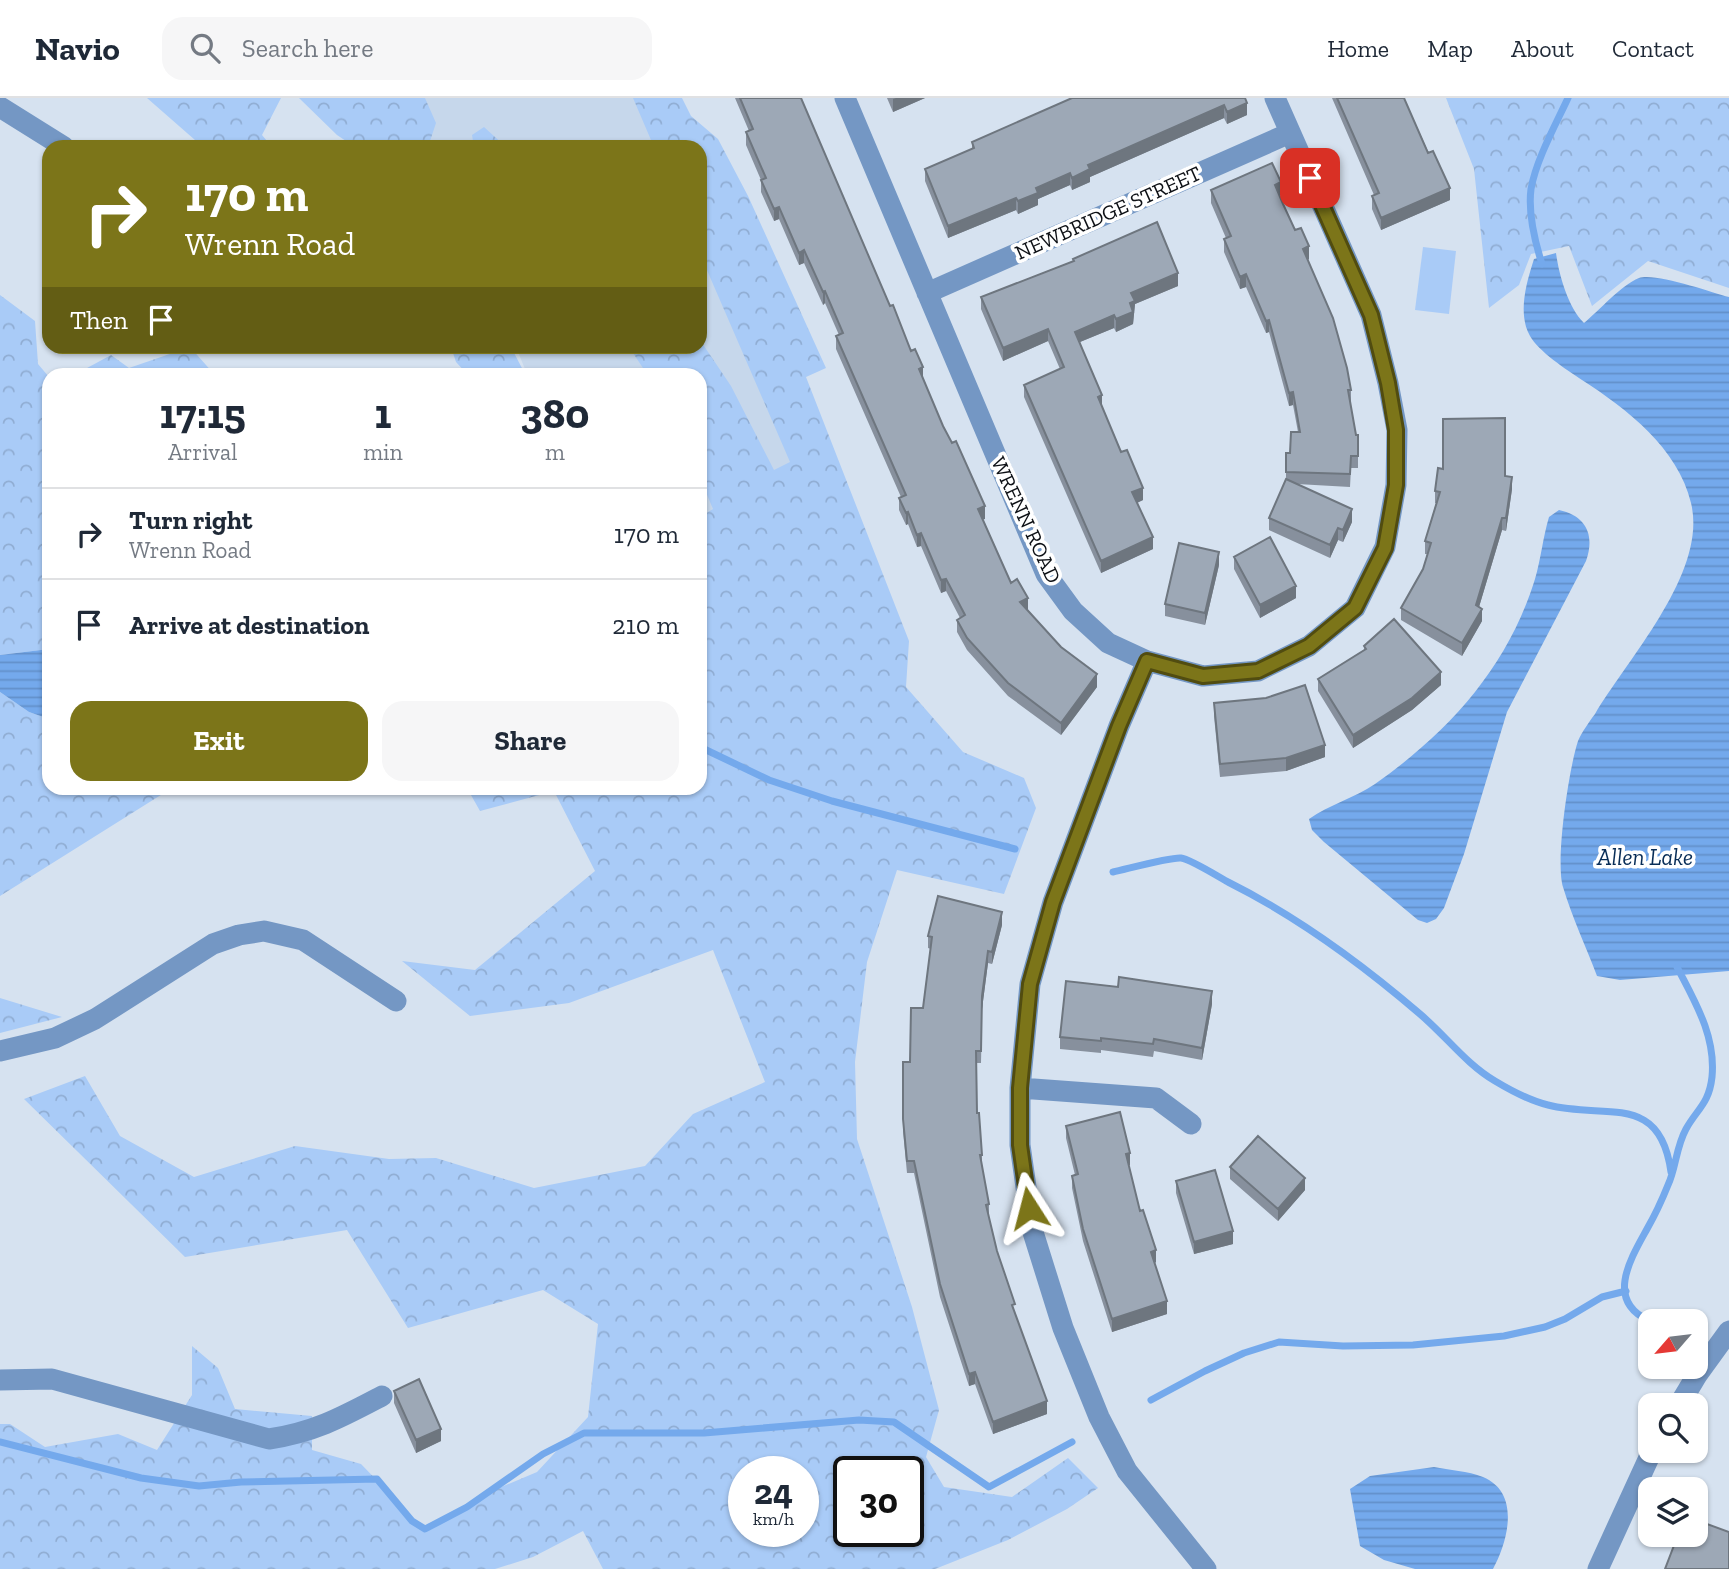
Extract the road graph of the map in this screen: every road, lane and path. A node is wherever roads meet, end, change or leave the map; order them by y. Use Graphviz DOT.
graph roads {
  1 [pos="845,98"];
  2 [pos="1275,98"];
  3 [pos="0,107"];
  4 [pos="1290,133"];
  5 [pos="53,140"];
  6 [pos="927,293"];
  7 [pos="1147,661"];
  8 [pos="396,1001"];
  9 [pos="0,1051"];
  10 [pos="1020,1088"];
  11 [pos="1191,1124"];
  12 [pos="1729,1331"];
  13 [pos="0,1380"];
  14 [pos="1687,1393"];
  15 [pos="382,1396"];
  16 [pos="1647,1463"];
  17 [pos="1206,1569"];
  18 [pos="1598,1569"];
  1 -- 6 [label="street, WRENN ROAD"];
  2 -- 4 [label="street, WRENN ROAD"];
  3 -- 5 [label="street"];
  4 -- 6 [label="street, NEWBRIDGE STREET"];
  4 -- 7 [label="street, WRENN ROAD"];
  6 -- 7 [label="street, WRENN ROAD"];
  7 -- 10 [label="street"];
  8 -- 9 [label="street"];
  10 -- 11 [label="street"];
  10 -- 17 [label="street"];
  12 -- 14 [label="street"];
  13 -- 15 [label="street"];
  16 -- 18 [label="street"];
}
